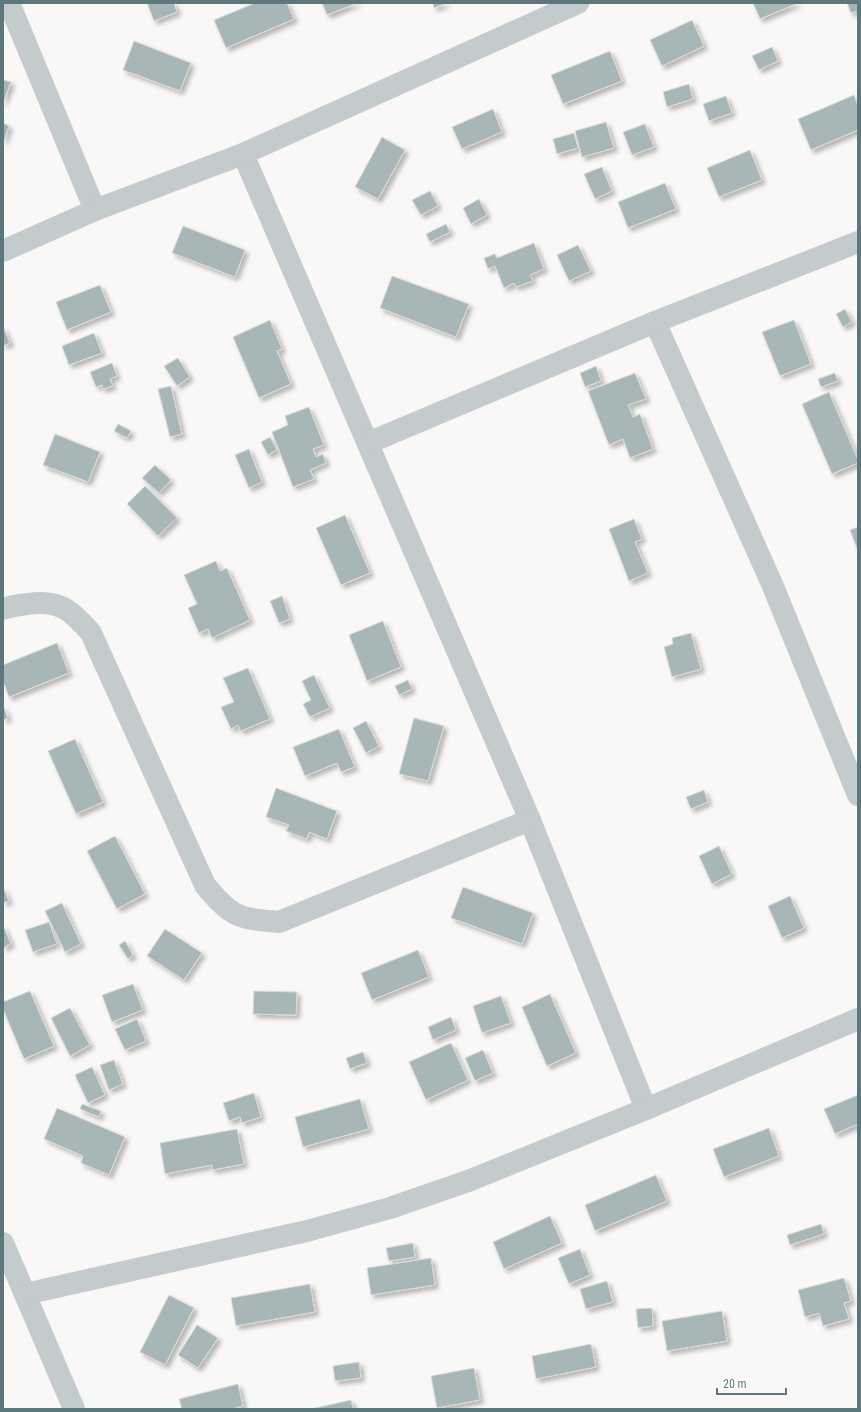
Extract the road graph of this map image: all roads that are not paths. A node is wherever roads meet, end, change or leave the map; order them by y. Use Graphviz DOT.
graph roads {
  1 [pos="9,3"];
  2 [pos="578,3"];
  3 [pos="243,154"];
  4 [pos="95,210"];
  5 [pos="858,242"];
  6 [pos="3,251"];
  7 [pos="655,322"];
  8 [pos="368,443"];
  9 [pos="3,609"];
  10 [pos="858,795"];
  11 [pos="530,820"];
  12 [pos="858,1019"];
  13 [pos="646,1109"];
  14 [pos="3,1243"];
  15 [pos="25,1294"];
  16 [pos="74,1409"];
  1 -- 4 [label="street"];
  2 -- 3 [label="street"];
  3 -- 4 [label="street"];
  3 -- 8 [label="street"];
  4 -- 6 [label="street"];
  5 -- 7 [label="street"];
  7 -- 8 [label="street"];
  7 -- 10 [label="street"];
  8 -- 11 [label="street"];
  9 -- 11 [label="street"];
  11 -- 13 [label="street"];
  12 -- 13 [label="street"];
  13 -- 15 [label="street"];
  14 -- 15 [label="street"];
  15 -- 16 [label="street"];
}
